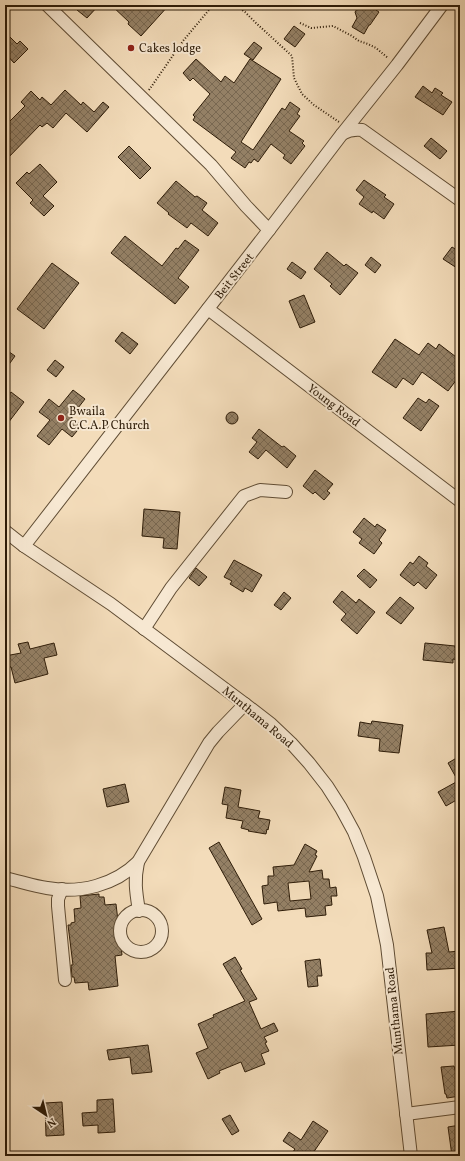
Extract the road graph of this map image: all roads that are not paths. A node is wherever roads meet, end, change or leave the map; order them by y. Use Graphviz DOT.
graph roads {
  1 [pos="47,5"];
  2 [pos="442,5"];
  3 [pos="342,134"];
  4 [pos="460,200"];
  5 [pos="269,230"];
  6 [pos="208,309"];
  7 [pos="286,492"];
  8 [pos="460,501"];
  9 [pos="5,531"];
  10 [pos="24,546"];
  11 [pos="144,629"];
  12 [pos="246,704"];
  13 [pos="138,862"];
  14 [pos="5,878"];
  15 [pos="62,890"];
  16 [pos="140,911"];
  17 [pos="64,980"];
  18 [pos="460,1107"];
  19 [pos="406,1114"];
  20 [pos="411,1156"];
  1 -- 5 [label="street"];
  2 -- 3 [label="street, Beit Street"];
  3 -- 4 [label="street"];
  3 -- 5 [label="street, Beit Street"];
  5 -- 6 [label="street, Beit Street"];
  6 -- 8 [label="street, Young Road"];
  6 -- 10 [label="street, Beit Street"];
  7 -- 11 [label="street"];
  9 -- 10 [label="street, Munthama Road"];
  10 -- 11 [label="street, Munthama Road"];
  11 -- 12 [label="street, Munthama Road"];
  12 -- 13 [label="street"];
  12 -- 19 [label="street, Munthama Road"];
  13 -- 15 [label="street"];
  13 -- 16 [label="street"];
  14 -- 15 [label="street"];
  15 -- 17 [label="street"];
  18 -- 19 [label="street"];
  19 -- 20 [label="street, Munthama Road"];
}
